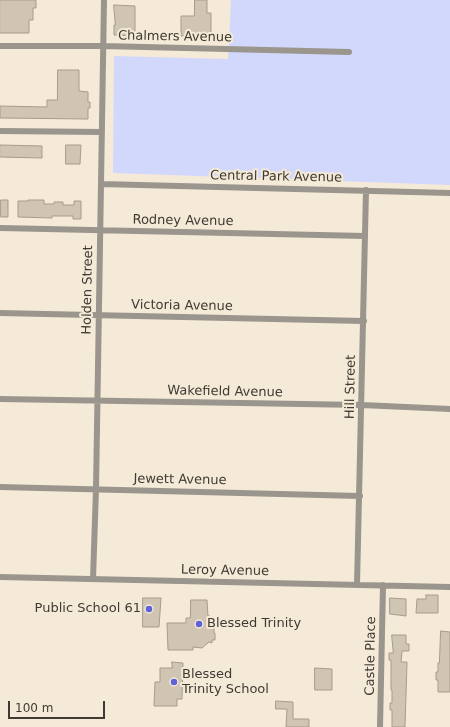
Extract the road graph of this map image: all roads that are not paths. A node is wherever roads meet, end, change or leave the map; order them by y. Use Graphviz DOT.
graph roads {
  1 [pos="104,0"];
  2 [pos="0,46"];
  3 [pos="103,46"];
  4 [pos="349,52"];
  5 [pos="0,131"];
  6 [pos="102,132"];
  7 [pos="101,184"];
  8 [pos="366,190"];
  9 [pos="450,192"];
  10 [pos="0,228"];
  11 [pos="100,230"];
  12 [pos="365,236"];
  13 [pos="0,313"];
  14 [pos="99,316"];
  15 [pos="364,321"];
  16 [pos="0,399"];
  17 [pos="97,401"];
  18 [pos="362,405"];
  19 [pos="450,409"];
  20 [pos="0,487"];
  21 [pos="96,489"];
  22 [pos="360,496"];
  23 [pos="0,577"];
  24 [pos="93,579"];
  25 [pos="358,585"];
  26 [pos="384,585"];
  27 [pos="450,587"];
  28 [pos="380,727"];
  1 -- 3 [label="street, Holden Street"];
  2 -- 3 [label="street, Chalmers Avenue"];
  3 -- 4 [label="street, Chalmers Avenue"];
  3 -- 6 [label="street, Holden Street"];
  5 -- 6 [label="street"];
  6 -- 7 [label="street, Holden Street"];
  7 -- 8 [label="street, Central Park Avenue"];
  7 -- 11 [label="street, Holden Street"];
  8 -- 9 [label="street, Central Park Avenue"];
  8 -- 12 [label="street, Hill Street"];
  10 -- 11 [label="street, Rodney Avenue"];
  11 -- 12 [label="street, Rodney Avenue"];
  11 -- 14 [label="street, Holden Street"];
  12 -- 15 [label="street, Hill Street"];
  13 -- 14 [label="street, Victoria Avenue"];
  14 -- 15 [label="street, Victoria Avenue"];
  14 -- 17 [label="street, Holden Street"];
  15 -- 18 [label="street, Hill Street"];
  16 -- 17 [label="street, Wakefield Avenue"];
  17 -- 18 [label="street, Wakefield Avenue"];
  17 -- 21 [label="street, Holden Street"];
  18 -- 19 [label="street, Wakefield Avenue"];
  18 -- 22 [label="street, Hill Street"];
  20 -- 21 [label="street, Jewett Avenue"];
  21 -- 22 [label="street, Jewett Avenue"];
  21 -- 24 [label="street, Holden Street"];
  22 -- 25 [label="street, Hill Street"];
  23 -- 24 [label="street, Leroy Avenue"];
  24 -- 25 [label="street, Leroy Avenue"];
  25 -- 26 [label="street, Leroy Avenue"];
  26 -- 27 [label="street, Leroy Avenue"];
  26 -- 28 [label="street, Castle Place"];
}
